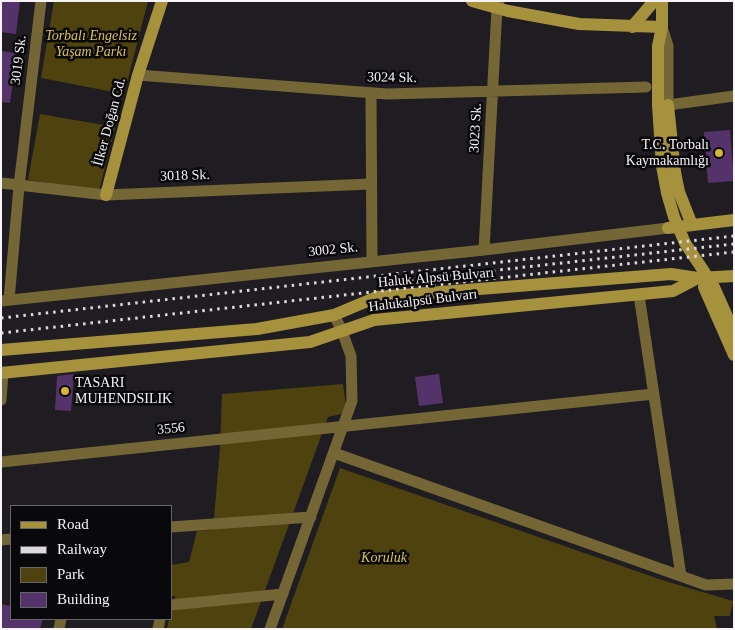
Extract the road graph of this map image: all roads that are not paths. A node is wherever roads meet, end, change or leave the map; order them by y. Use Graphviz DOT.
graph roads {
  1 [pos="41,1"];
  2 [pos="162,1"];
  3 [pos="472,1"];
  4 [pos="654,1"];
  5 [pos="662,1"];
  6 [pos="498,5"];
  7 [pos="632,27"];
  8 [pos="662,27"];
  9 [pos="138,74"];
  10 [pos="646,88"];
  11 [pos="493,92"];
  12 [pos="371,93"];
  13 [pos="734,96"];
  14 [pos="668,105"];
  15 [pos="1,183"];
  16 [pos="371,184"];
  17 [pos="19,186"];
  18 [pos="106,195"];
  19 [pos="734,220"];
  20 [pos="692,225"];
  21 [pos="668,228"];
  22 [pos="484,250"];
  23 [pos="372,261"];
  24 [pos="734,276"];
  25 [pos="698,278"];
  26 [pos="639,295"];
  27 [pos="5,301"];
  28 [pos="334,315"];
  29 [pos="342,331"];
  30 [pos="734,332"];
  31 [pos="1,350"];
  32 [pos="734,356"];
  33 [pos="2,373"];
  34 [pos="654,394"];
  35 [pos="1,400"];
  36 [pos="344,427"];
  37 [pos="334,454"];
  38 [pos="1,462"];
  39 [pos="311,517"];
  40 [pos="172,527"];
  41 [pos="680,576"];
  42 [pos="734,584"];
  43 [pos="283,594"];
  44 [pos="172,605"];
  45 [pos="270,629"];
  1 -- 17 [label="street, 3019 Sk."];
  2 -- 9 [label="main road, İlker Doğan Cd."];
  3 -- 6 [label="main road"];
  4 -- 7 [label="main road"];
  5 -- 8 [label="main road"];
  6 -- 7 [label="main road"];
  6 -- 11 [label="street, 3023 Sk."];
  7 -- 8 [label="main road"];
  8 -- 14 [label="street"];
  8 -- 30 [label="main road"];
  9 -- 12 [label="street, 3024 Sk."];
  9 -- 18 [label="main road, İlker Doğan Cd."];
  10 -- 11 [label="street, 3024 Sk."];
  11 -- 12 [label="street, 3024 Sk."];
  11 -- 22 [label="street, 3023 Sk."];
  12 -- 16 [label="street"];
  13 -- 14 [label="street"];
  14 -- 20 [label="main road"];
  15 -- 17 [label="street, 3018 Sk."];
  16 -- 18 [label="street, 3018 Sk."];
  16 -- 23 [label="street"];
  17 -- 18 [label="street, 3018 Sk."];
  17 -- 27 [label="street, 3019 Sk."];
  19 -- 20 [label="main road"];
  20 -- 21 [label="main road"];
  21 -- 22 [label="street, 3002 Sk."];
  22 -- 23 [label="street, 3002 Sk."];
  23 -- 27 [label="street, 3002 Sk."];
  24 -- 25 [label="main road"];
  25 -- 26 [label="main road, Halukalpsü Bulvarı"];
  25 -- 28 [label="main road, Haluk Alpsü Bulvarı"];
  25 -- 32 [label="main road"];
  26 -- 29 [label="main road, Halukalpsü Bulvarı"];
  26 -- 34 [label="street"];
  28 -- 29 [label="street"];
  28 -- 31 [label="main road, Haluk Alpsü Bulvarı"];
  29 -- 33 [label="main road, Halukalpsü Bulvarı"];
  29 -- 36 [label="street"];
  33 -- 35 [label="street"];
  34 -- 36 [label="street, 3556"];
  34 -- 41 [label="street"];
  36 -- 37 [label="street"];
  36 -- 38 [label="street, 3556"];
  37 -- 39 [label="street"];
  37 -- 41 [label="street"];
  39 -- 40 [label="street"];
  39 -- 43 [label="street"];
  41 -- 42 [label="street"];
  43 -- 44 [label="street"];
  43 -- 45 [label="street"];
}
